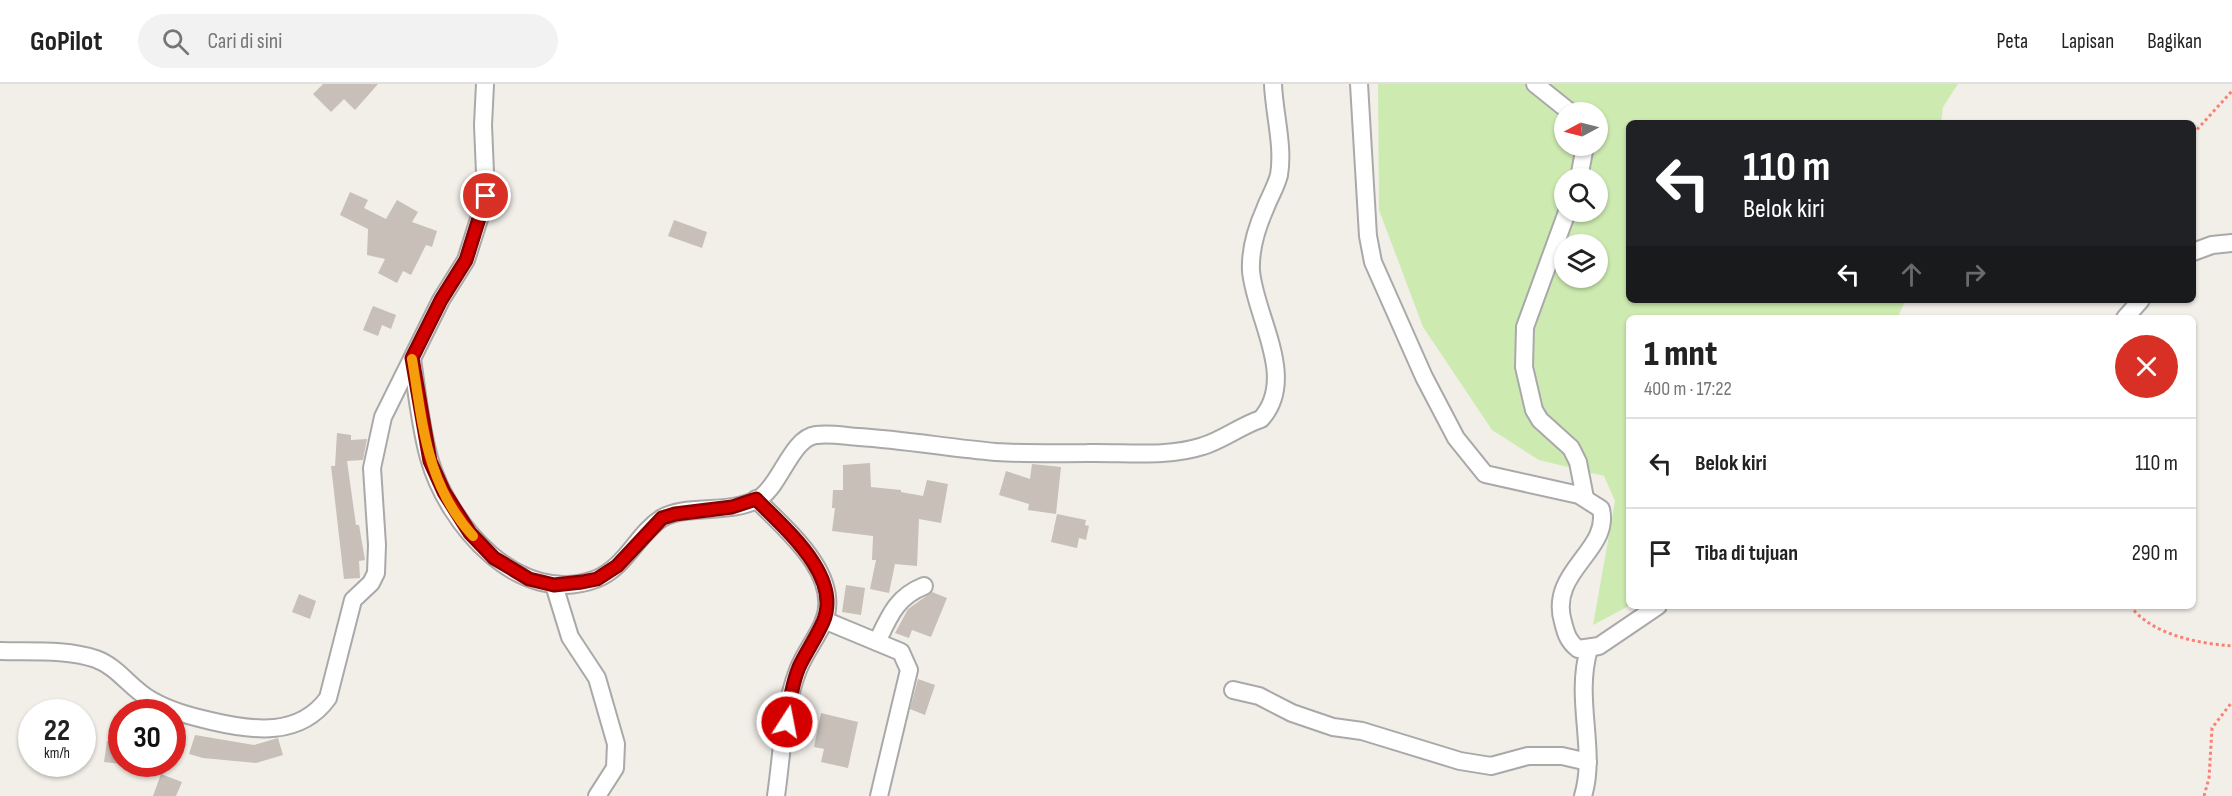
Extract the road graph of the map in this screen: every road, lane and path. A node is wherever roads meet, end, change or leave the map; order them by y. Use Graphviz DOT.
graph roads {
  1 [pos="485,84"];
  2 [pos="1273,84"];
  3 [pos="1359,84"];
  4 [pos="1535,84"];
  5 [pos="2232,92"];
  6 [pos="1558,102"];
  7 [pos="2196,131"];
  8 [pos="1564,222"];
  9 [pos="2232,243"];
  10 [pos="2196,251"];
  11 [pos="2138,303"];
  12 [pos="2128,315"];
  13 [pos="412,358"];
  14 [pos="1585,498"];
  15 [pos="756,499"];
  16 [pos="554,585"];
  17 [pos="924,586"];
  18 [pos="1654,609"];
  19 [pos="2133,609"];
  20 [pos="824,620"];
  21 [pos="877,642"];
  22 [pos="2232,646"];
  23 [pos="1589,649"];
  24 [pos="0,651"];
  25 [pos="1233,690"];
  26 [pos="2232,702"];
  27 [pos="1588,762"];
  28 [pos="597,796"];
  29 [pos="776,796"];
  30 [pos="879,796"];
  31 [pos="1583,796"];
  32 [pos="2204,796"];
  1 -- 13 [label="street"];
  2 -- 15 [label="street"];
  3 -- 14 [label="street"];
  4 -- 6 [label="street"];
  5 -- 7 [label="path"];
  8 -- 14 [label="street"];
  9 -- 10 [label="street"];
  11 -- 12 [label="street"];
  13 -- 16 [label="street"];
  13 -- 24 [label="street"];
  14 -- 23 [label="street"];
  15 -- 16 [label="street"];
  15 -- 20 [label="street"];
  16 -- 28 [label="street"];
  17 -- 21 [label="street"];
  18 -- 23 [label="street"];
  19 -- 22 [label="path"];
  20 -- 21 [label="street"];
  20 -- 29 [label="street"];
  21 -- 30 [label="street"];
  23 -- 27 [label="street"];
  25 -- 27 [label="street"];
  26 -- 32 [label="path"];
  27 -- 31 [label="street"];
}
